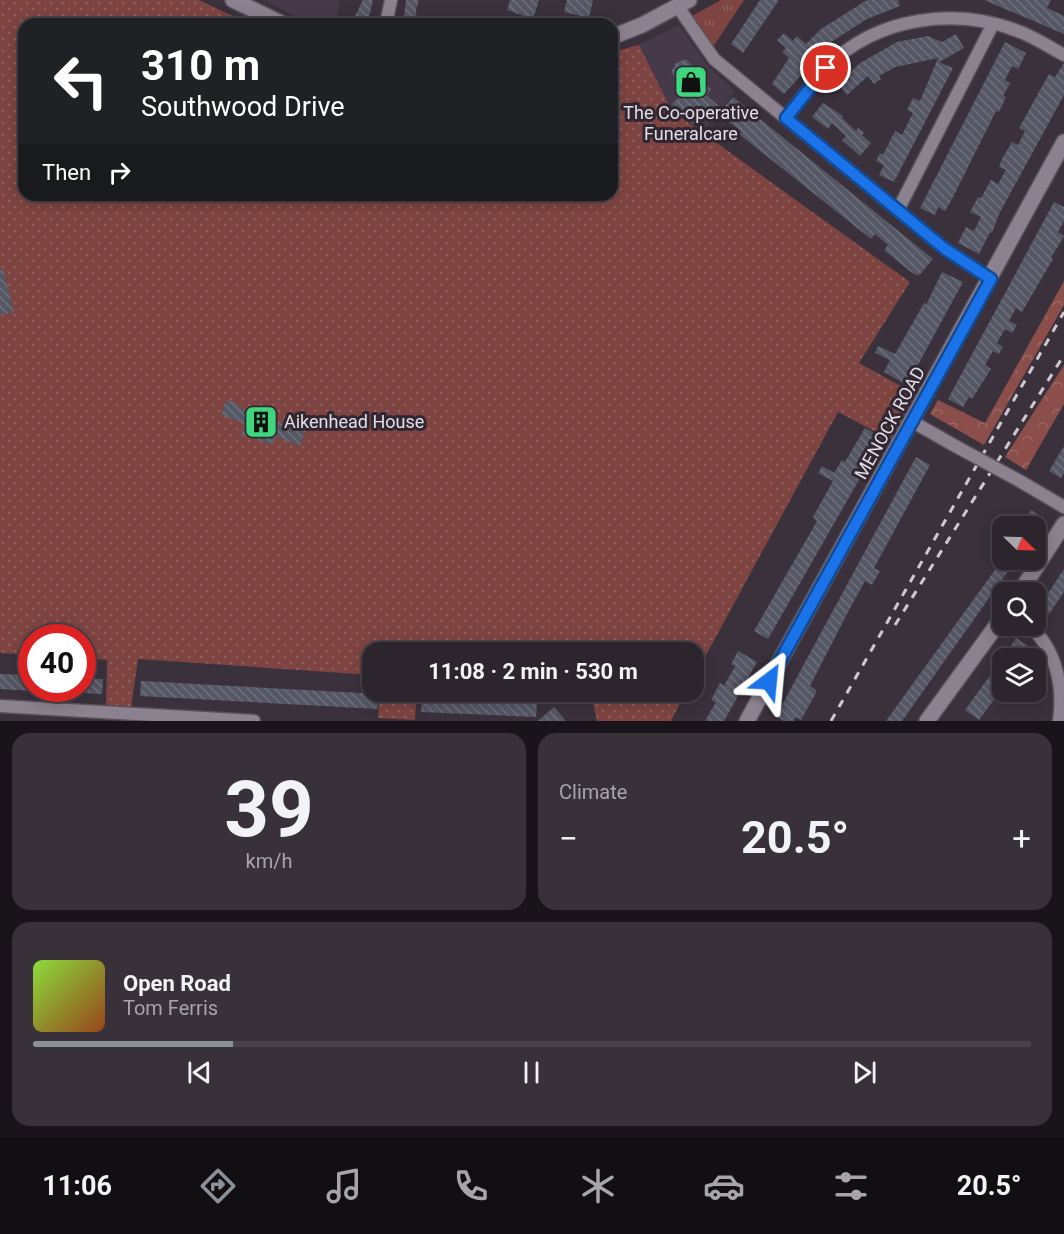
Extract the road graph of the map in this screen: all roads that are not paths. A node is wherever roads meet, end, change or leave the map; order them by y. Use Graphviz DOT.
graph roads {
  1 [pos="233,0"];
  2 [pos="391,0"];
  3 [pos="683,3"];
  4 [pos="270,18"];
  5 [pos="387,18"];
  6 [pos="993,24"];
  7 [pos="618,34"];
  8 [pos="1064,55"];
  9 [pos="786,118"];
  10 [pos="1064,142"];
  11 [pos="898,210"];
  12 [pos="991,279"];
  13 [pos="913,422"];
  14 [pos="1064,507"];
  15 [pos="1064,524"];
  16 [pos="1026,582"];
  17 [pos="992,632"];
  18 [pos="1038,636"];
  19 [pos="0,706"];
  20 [pos="123,717"];
  21 [pos="245,721"];
  22 [pos="254,721"];
  23 [pos="747,721"];
  24 [pos="927,721"];
  25 [pos="1059,721"];
  1 -- 4 [label="street"];
  2 -- 5 [label="street"];
  3 -- 7 [label="street"];
  3 -- 9 [label="street"];
  6 -- 8 [label="street"];
  6 -- 9 [label="street"];
  6 -- 11 [label="street"];
  9 -- 11 [label="street"];
  10 -- 12 [label="street, MENOCK ROAD"];
  11 -- 12 [label="street"];
  12 -- 13 [label="street, MENOCK ROAD"];
  13 -- 14 [label="street, bridge"];
  13 -- 23 [label="street, MENOCK ROAD"];
  15 -- 16 [label="street"];
  17 -- 24 [label="street"];
  18 -- 25 [label="street"];
  19 -- 20 [label="street"];
  20 -- 21 [label="street"];
  21 -- 22 [label="street"];
}
